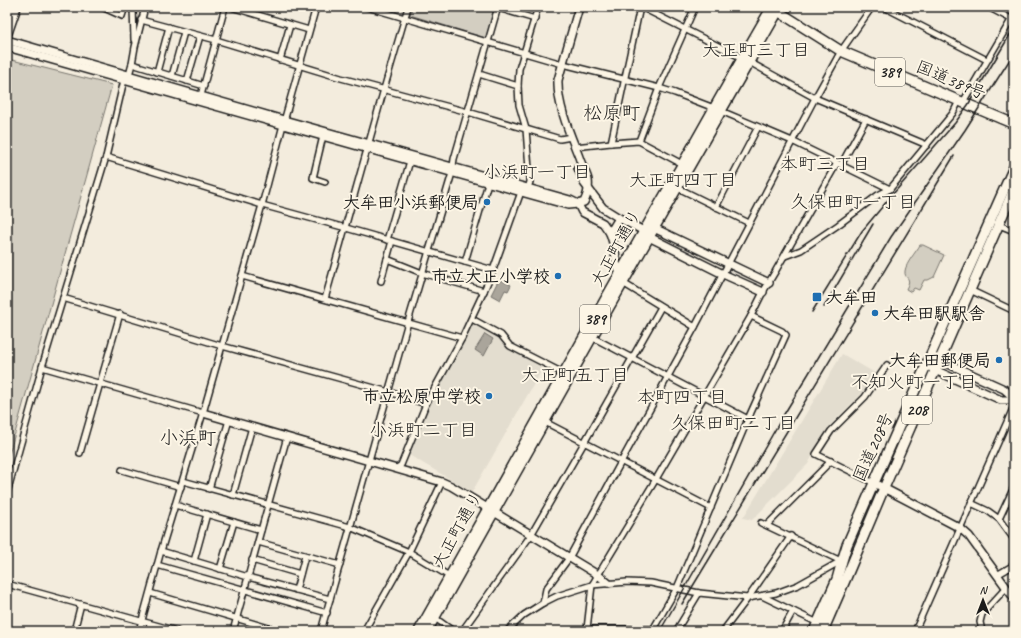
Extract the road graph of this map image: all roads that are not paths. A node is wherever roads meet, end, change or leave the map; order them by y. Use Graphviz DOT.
graph roads {
  1 [pos="16,7"];
  2 [pos="102,7"];
  3 [pos="125,7"];
  4 [pos="133,7"];
  5 [pos="145,7"];
  6 [pos="225,7"];
  7 [pos="230,7"];
  8 [pos="316,7"];
  9 [pos="367,7"];
  10 [pos="408,7"];
  11 [pos="498,7"];
  12 [pos="538,7"];
  13 [pos="575,7"];
  14 [pos="579,7"];
  15 [pos="641,7"];
  16 [pos="695,7"];
  17 [pos="872,7"];
  18 [pos="884,7"];
  19 [pos="988,7"];
  20 [pos="774,8"];
  21 [pos="1013,17"];
  22 [pos="405,18"];
  23 [pos="534,19"];
  24 [pos="141,20"];
  25 [pos="290,25"];
  26 [pos="169,27"];
  27 [pos="309,30"];
  28 [pos="685,30"];
  29 [pos="8,31"];
  30 [pos="184,32"];
  31 [pos="200,36"];
  32 [pos="7,40"];
  33 [pos="216,40"];
  34 [pos="488,41"];
  35 [pos="7,47"];
  36 [pos="134,47"];
  37 [pos="525,52"];
  38 [pos="841,52"];
  39 [pos="280,60"];
  40 [pos="745,60"];
  41 [pos="987,60"];
  42 [pos="561,63"];
  43 [pos="132,64"];
  44 [pos="299,66"];
  45 [pos="157,72"];
  46 [pos="479,74"];
  47 [pos="169,75"];
  48 [pos="126,77"];
  49 [pos="624,80"];
  50 [pos="186,81"];
  51 [pos="204,86"];
  52 [pos="518,86"];
  53 [pos="163,88"];
  54 [pos="660,88"];
  55 [pos="384,89"];
  56 [pos="200,98"];
  57 [pos="815,98"];
  58 [pos="961,102"];
  59 [pos="717,110"];
  60 [pos="468,112"];
  61 [pos="866,119"];
  62 [pos="284,123"];
  63 [pos="1014,124"];
  64 [pos="758,127"];
  65 [pos="526,129"];
  66 [pos="323,136"];
  67 [pos="569,138"];
  68 [pos="639,141"];
  69 [pos="792,142"];
  70 [pos="611,143"];
  71 [pos="927,145"];
  72 [pos="369,146"];
  73 [pos="575,147"];
  74 [pos="106,157"];
  75 [pos="410,161"];
  76 [pos="682,164"];
  77 [pos="839,164"];
  78 [pos="1014,168"];
  79 [pos="452,170"];
  80 [pos="325,182"];
  81 [pos="488,182"];
  82 [pos="674,186"];
  83 [pos="528,188"];
  84 [pos="588,188"];
  85 [pos="890,189"];
  86 [pos="1014,189"];
  87 [pos="521,192"];
  88 [pos="578,204"];
  89 [pos="262,205"];
  90 [pos="716,207"];
  91 [pos="619,218"];
  92 [pos="749,223"];
  93 [pos="998,225"];
  94 [pos="346,228"];
  95 [pos="654,228"];
  96 [pos="1014,231"];
  97 [pos="610,233"];
  98 [pos="647,234"];
  99 [pos="390,240"];
  100 [pos="429,251"];
  101 [pos="784,256"];
  102 [pos="388,259"];
  103 [pos="465,262"];
  104 [pos="728,264"];
  105 [pos="494,270"];
  106 [pos="422,273"];
  107 [pos="723,274"];
  108 [pos="242,276"];
  109 [pos="623,278"];
  110 [pos="381,281"];
  111 [pos="769,283"];
  112 [pos="970,290"];
  113 [pos="484,291"];
  114 [pos="763,292"];
  115 [pos="63,298"];
  116 [pos="326,299"];
  117 [pos="662,307"];
  118 [pos="1014,311"];
  119 [pos="120,314"];
  120 [pos="751,316"];
  121 [pos="472,319"];
  122 [pos="408,322"];
  123 [pos="695,327"];
  124 [pos="592,337"];
  125 [pos="462,338"];
  126 [pos="222,346"];
  127 [pos="633,358"];
  128 [pos="935,358"];
  129 [pos="887,365"];
  130 [pos="42,367"];
  131 [pos="930,368"];
  132 [pos="567,375"];
  133 [pos="668,376"];
  134 [pos="100,383"];
  135 [pos="389,392"];
  136 [pos="704,396"];
  137 [pos="1014,399"];
  138 [pos="426,404"];
  139 [pos="1014,406"];
  140 [pos="203,413"];
  141 [pos="748,419"];
  142 [pos="229,420"];
  143 [pos="545,422"];
  144 [pos="252,427"];
  145 [pos="287,437"];
  146 [pos="584,443"];
  147 [pos="80,453"];
  148 [pos="370,461"];
  149 [pos="831,461"];
  150 [pos="621,462"];
  151 [pos="398,468"];
  152 [pos="122,470"];
  153 [pos="656,479"];
  154 [pos="183,481"];
  155 [pos="442,482"];
  156 [pos="874,483"];
  157 [pos="181,487"];
  158 [pos="1014,487"];
  159 [pos="209,488"];
  160 [pos="884,488"];
  161 [pos="7,493"];
  162 [pos="233,495"];
  163 [pos="972,503"];
  164 [pos="175,505"];
  165 [pos="268,505"];
  166 [pos="711,508"];
  167 [pos="491,511"];
  168 [pos="207,514"];
  169 [pos="999,519"];
  170 [pos="234,522"];
  171 [pos="761,523"];
  172 [pos="767,526"];
  173 [pos="350,527"];
  174 [pos="960,528"];
  175 [pos="261,530"];
  176 [pos="531,535"];
  177 [pos="791,536"];
  178 [pos="1014,539"];
  179 [pos="258,542"];
  180 [pos="161,551"];
  181 [pos="409,552"];
  182 [pos="305,556"];
  183 [pos="569,558"];
  184 [pos="252,560"];
  185 [pos="194,561"];
  186 [pos="842,561"];
  187 [pos="157,565"];
  188 [pos="852,565"];
  189 [pos="1014,565"];
  190 [pos="340,566"];
  191 [pos="220,569"];
  192 [pos="300,574"];
  193 [pos="598,575"];
  194 [pos="997,575"];
  195 [pos="450,576"];
  196 [pos="248,577"];
  197 [pos="608,583"];
  198 [pos="7,584"];
  199 [pos="592,585"];
  200 [pos="677,588"];
  201 [pos="1006,588"];
  202 [pos="244,590"];
  203 [pos="296,590"];
  204 [pos="150,593"];
  205 [pos="699,593"];
  206 [pos="762,596"];
  207 [pos="748,598"];
  208 [pos="1014,598"];
  209 [pos="330,599"];
  210 [pos="81,604"];
  211 [pos="543,604"];
  212 [pos="793,611"];
  213 [pos="327,613"];
  214 [pos="237,618"];
  215 [pos="435,618"];
  216 [pos="142,621"];
  217 [pos="161,629"];
  218 [pos="822,629"];
  219 [pos="585,630"];
  220 [pos="621,630"];
  221 [pos="653,630"];
  222 [pos="74,631"];
  223 [pos="139,631"];
  224 [pos="177,631"];
  225 [pos="233,631"];
  226 [pos="279,631"];
  227 [pos="321,631"];
  228 [pos="364,631"];
  229 [pos="419,631"];
  230 [pos="427,631"];
  231 [pos="453,631"];
  232 [pos="462,631"];
  233 [pos="506,631"];
  234 [pos="676,631"];
  235 [pos="723,631"];
  236 [pos="782,631"];
  237 [pos="915,631"];
  238 [pos="982,631"];
  1 -- 29 [label="highway"];
  2 -- 3 [label="street"];
  4 -- 36 [label="street"];
  5 -- 24 [label="street"];
  6 -- 33 [label="street"];
  7 -- 25 [label="street"];
  8 -- 27 [label="street"];
  9 -- 22 [label="street"];
  10 -- 22 [label="street"];
  11 -- 23 [label="street"];
  11 -- 34 [label="street"];
  12 -- 23 [label="street"];
  13 -- 42 [label="street"];
  14 -- 42 [label="street"];
  15 -- 28 [label="street"];
  15 -- 49 [label="street"];
  16 -- 28 [label="street"];
  17 -- 38 [label="street"];
  18 -- 41 [label="street"];
  19 -- 21 [label="street"];
  20 -- 38 [label="highway, 国道389号 / 389"];
  20 -- 40 [label="highway, 大正町通り / 389"];
  21 -- 41 [label="street"];
  22 -- 34 [label="street"];
  22 -- 55 [label="street"];
  23 -- 37 [label="street"];
  24 -- 26 [label="street"];
  24 -- 36 [label="street"];
  25 -- 27 [label="street"];
  25 -- 39 [label="street"];
  26 -- 30 [label="street"];
  26 -- 45 [label="street"];
  27 -- 44 [label="street"];
  28 -- 40 [label="street"];
  28 -- 54 [label="street"];
  30 -- 31 [label="street"];
  30 -- 47 [label="street"];
  31 -- 33 [label="street"];
  31 -- 50 [label="street"];
  32 -- 48 [label="street"];
  33 -- 39 [label="street"];
  33 -- 51 [label="street"];
  34 -- 37 [label="street"];
  34 -- 46 [label="street"];
  35 -- 48 [label="street"];
  36 -- 43 [label="street"];
  37 -- 42 [label="street"];
  37 -- 52 [label="street"];
  38 -- 57 [label="street"];
  38 -- 58 [label="highway, 国道389号 / 389"];
  39 -- 44 [label="street"];
  40 -- 57 [label="street"];
  40 -- 59 [label="highway, 大正町通り / 389"];
  41 -- 58 [label="street"];
  42 -- 49 [label="street"];
  42 -- 67 [label="street"];
  43 -- 45 [label="street"];
  43 -- 48 [label="street"];
  44 -- 55 [label="street"];
  44 -- 62 [label="street"];
  45 -- 47 [label="street"];
  46 -- 52 [label="street"];
  46 -- 60 [label="street"];
  47 -- 50 [label="street"];
  47 -- 53 [label="street"];
  48 -- 53 [label="street"];
  48 -- 74 [label="street"];
  49 -- 54 [label="street"];
  49 -- 70 [label="street"];
  50 -- 51 [label="street"];
  51 -- 56 [label="street"];
  52 -- 65 [label="street"];
  53 -- 56 [label="street"];
  54 -- 59 [label="street"];
  54 -- 68 [label="street"];
  55 -- 60 [label="street"];
  55 -- 72 [label="street"];
  56 -- 62 [label="street"];
  57 -- 61 [label="street"];
  57 -- 69 [label="street"];
  58 -- 63 [label="highway, 国道389号 / 389"];
  58 -- 71 [label="street"];
  59 -- 64 [label="street"];
  59 -- 76 [label="highway, 大正町通り / 389"];
  59 -- 82 [label="highway, 大正町通り / 389"];
  60 -- 65 [label="street"];
  60 -- 79 [label="street"];
  61 -- 71 [label="street"];
  61 -- 77 [label="street"];
  62 -- 66 [label="street"];
  62 -- 72 [label="street"];
  62 -- 89 [label="street"];
  64 -- 69 [label="street"];
  64 -- 90 [label="street"];
  65 -- 67 [label="street"];
  65 -- 83 [label="street"];
  66 -- 72 [label="street"];
  66 -- 80 [label="street"];
  67 -- 73 [label="street"];
  67 -- 84 [label="street"];
  68 -- 70 [label="street"];
  68 -- 76 [label="street"];
  69 -- 77 [label="street"];
  69 -- 92 [label="street"];
  70 -- 73 [label="street"];
  71 -- 85 [label="street"];
  72 -- 75 [label="street"];
  72 -- 79 [label="street"];
  72 -- 94 [label="street"];
  73 -- 84 [label="street"];
  74 -- 89 [label="street"];
  74 -- 115 [label="street"];
  75 -- 79 [label="street"];
  75 -- 99 [label="street"];
  76 -- 82 [label="highway, 大正町通り / 389"];
  77 -- 85 [label="street"];
  77 -- 101 [label="street"];
  78 -- 128 [label="highway, 国道208号 / 208"];
  79 -- 81 [label="street"];
  79 -- 83 [label="street"];
  79 -- 100 [label="street"];
  81 -- 87 [label="street"];
  81 -- 103 [label="street"];
  82 -- 90 [label="street"];
  82 -- 95 [label="highway, 大正町通り / 389"];
  82 -- 98 [label="highway, 大正町通り / 389"];
  83 -- 87 [label="street"];
  83 -- 88 [label="street"];
  84 -- 88 [label="street"];
  84 -- 91 [label="street"];
  85 -- 101 [label="street"];
  86 -- 93 [label="highway, 国道208号 / 208"];
  87 -- 88 [label="street"];
  87 -- 105 [label="street"];
  88 -- 97 [label="street"];
  89 -- 94 [label="street"];
  89 -- 108 [label="street"];
  90 -- 92 [label="street"];
  91 -- 97 [label="street"];
  91 -- 98 [label="street"];
  92 -- 104 [label="street"];
  93 -- 96 [label="street"];
  93 -- 112 [label="highway, 国道208号 / 208"];
  94 -- 99 [label="street"];
  94 -- 116 [label="street"];
  95 -- 98 [label="highway, 大正町通り / 389"];
  95 -- 104 [label="street"];
  97 -- 109 [label="street"];
  98 -- 107 [label="street"];
  98 -- 109 [label="highway, 大正町通り / 389"];
  99 -- 100 [label="street"];
  99 -- 102 [label="street"];
  100 -- 103 [label="street"];
  100 -- 106 [label="street"];
  101 -- 111 [label="street"];
  102 -- 106 [label="street"];
  102 -- 110 [label="street"];
  103 -- 105 [label="street"];
  104 -- 107 [label="street"];
  104 -- 111 [label="street"];
  105 -- 113 [label="street"];
  106 -- 113 [label="street"];
  106 -- 122 [label="street"];
  107 -- 114 [label="street"];
  107 -- 123 [label="street"];
  108 -- 116 [label="street"];
  108 -- 126 [label="street"];
  109 -- 117 [label="street"];
  109 -- 124 [label="highway, 大正町通り / 389"];
  109 -- 132 [label="highway, 大正町通り / 389"];
  111 -- 114 [label="street"];
  112 -- 118 [label="street"];
  112 -- 128 [label="highway, 国道208号 / 208"];
  113 -- 121 [label="street"];
  114 -- 120 [label="street"];
  115 -- 119 [label="street"];
  115 -- 130 [label="street"];
  116 -- 122 [label="street"];
  117 -- 123 [label="street"];
  117 -- 127 [label="street"];
  119 -- 126 [label="street"];
  119 -- 134 [label="street"];
  120 -- 136 [label="street"];
  120 -- 141 [label="street"];
  121 -- 125 [label="street"];
  121 -- 132 [label="street"];
  122 -- 125 [label="street"];
  122 -- 135 [label="street"];
  123 -- 133 [label="street"];
  124 -- 127 [label="street"];
  124 -- 132 [label="highway, 大正町通り / 389"];
  125 -- 138 [label="street"];
  126 -- 135 [label="street"];
  126 -- 140 [label="street"];
  127 -- 133 [label="street"];
  127 -- 146 [label="street"];
  128 -- 131 [label="highway, 国道208号 / 208"];
  128 -- 137 [label="street"];
  129 -- 149 [label="street"];
  130 -- 134 [label="street"];
  130 -- 161 [label="street"];
  131 -- 137 [label="street"];
  131 -- 156 [label="highway, 国道208号 / 208"];
  131 -- 160 [label="highway, 国道208号 / 208"];
  132 -- 143 [label="highway, 大正町通り / 389"];
  132 -- 167 [label="highway, 大正町通り / 389"];
  133 -- 136 [label="street"];
  133 -- 150 [label="street"];
  134 -- 140 [label="street"];
  134 -- 147 [label="street"];
  135 -- 138 [label="street"];
  135 -- 148 [label="street"];
  136 -- 141 [label="street"];
  136 -- 153 [label="street"];
  138 -- 151 [label="street"];
  139 -- 163 [label="street"];
  140 -- 142 [label="street"];
  140 -- 154 [label="street"];
  141 -- 166 [label="street"];
  142 -- 144 [label="street"];
  142 -- 159 [label="street"];
  143 -- 146 [label="street"];
  143 -- 167 [label="highway, 大正町通り / 389"];
  144 -- 145 [label="street"];
  144 -- 162 [label="street"];
  145 -- 148 [label="street"];
  145 -- 165 [label="street"];
  146 -- 150 [label="street"];
  146 -- 176 [label="street"];
  148 -- 151 [label="street"];
  148 -- 173 [label="street"];
  149 -- 156 [label="street"];
  149 -- 172 [label="street"];
  150 -- 153 [label="street"];
  150 -- 183 [label="street"];
  151 -- 155 [label="street"];
  152 -- 157 [label="street"];
  153 -- 166 [label="street"];
  153 -- 193 [label="street"];
  154 -- 157 [label="street"];
  154 -- 159 [label="street"];
  155 -- 167 [label="street"];
  155 -- 181 [label="street"];
  156 -- 160 [label="street"];
  156 -- 186 [label="highway, 国道208号 / 208"];
  157 -- 164 [label="street"];
  158 -- 169 [label="street"];
  159 -- 162 [label="street"];
  160 -- 174 [label="street"];
  160 -- 188 [label="highway, 国道208号 / 208"];
  162 -- 165 [label="street"];
  163 -- 169 [label="street"];
  163 -- 174 [label="street"];
  164 -- 168 [label="street"];
  164 -- 180 [label="street"];
  165 -- 173 [label="street"];
  165 -- 175 [label="street"];
  166 -- 200 [label="street"];
  167 -- 176 [label="street"];
  167 -- 195 [label="highway, 大正町通り / 389"];
  167 -- 215 [label="highway, 大正町通り / 389"];
  168 -- 170 [label="street"];
  168 -- 185 [label="street"];
  169 -- 178 [label="street"];
  170 -- 175 [label="street"];
  170 -- 191 [label="street"];
  171 -- 172 [label="street"];
  172 -- 177 [label="street"];
  173 -- 181 [label="street"];
  173 -- 190 [label="street"];
  174 -- 194 [label="street"];
  174 -- 237 [label="street"];
  175 -- 179 [label="street"];
  176 -- 183 [label="street"];
  176 -- 232 [label="street"];
  177 -- 186 [label="street"];
  177 -- 207 [label="street"];
  179 -- 182 [label="street"];
  179 -- 184 [label="street"];
  180 -- 185 [label="street"];
  180 -- 187 [label="street"];
  181 -- 195 [label="street"];
  181 -- 228 [label="street"];
  182 -- 190 [label="street"];
  182 -- 192 [label="street"];
  183 -- 193 [label="street"];
  183 -- 211 [label="street"];
  184 -- 192 [label="street"];
  184 -- 196 [label="street"];
  185 -- 191 [label="street"];
  186 -- 188 [label="street"];
  186 -- 206 [label="street"];
  186 -- 218 [label="highway, 国道208号 / 208"];
  187 -- 202 [label="street"];
  187 -- 204 [label="street"];
  188 -- 218 [label="highway, 国道208号 / 208"];
  189 -- 194 [label="street"];
  190 -- 209 [label="street"];
  191 -- 196 [label="street"];
  192 -- 203 [label="street"];
  193 -- 197 [label="street"];
  193 -- 199 [label="street"];
  194 -- 201 [label="street"];
  195 -- 229 [label="highway, 大正町通り / 389"];
  196 -- 202 [label="street"];
  196 -- 203 [label="street"];
  197 -- 199 [label="street"];
  197 -- 200 [label="street"];
  198 -- 210 [label="street"];
  199 -- 211 [label="street"];
  199 -- 219 [label="street"];
  200 -- 205 [label="street"];
  200 -- 221 [label="street"];
  201 -- 208 [label="street"];
  201 -- 238 [label="street"];
  202 -- 213 [label="street"];
  202 -- 214 [label="street"];
  203 -- 209 [label="street"];
  204 -- 214 [label="street"];
  204 -- 216 [label="street"];
  205 -- 207 [label="street"];
  205 -- 234 [label="street"];
  206 -- 207 [label="street"];
  206 -- 212 [label="street"];
  207 -- 235 [label="street"];
  209 -- 213 [label="street"];
  210 -- 216 [label="street"];
  210 -- 222 [label="street"];
  211 -- 233 [label="street"];
  212 -- 218 [label="street"];
  212 -- 236 [label="street"];
  213 -- 227 [label="street"];
  214 -- 225 [label="street"];
  214 -- 226 [label="street"];
  215 -- 230 [label="highway, 大正町通り / 389"];
  215 -- 231 [label="street"];
  216 -- 217 [label="street"];
  216 -- 223 [label="street"];
  217 -- 224 [label="street"];
  219 -- 220 [label="street"];
  220 -- 221 [label="street"];
}
